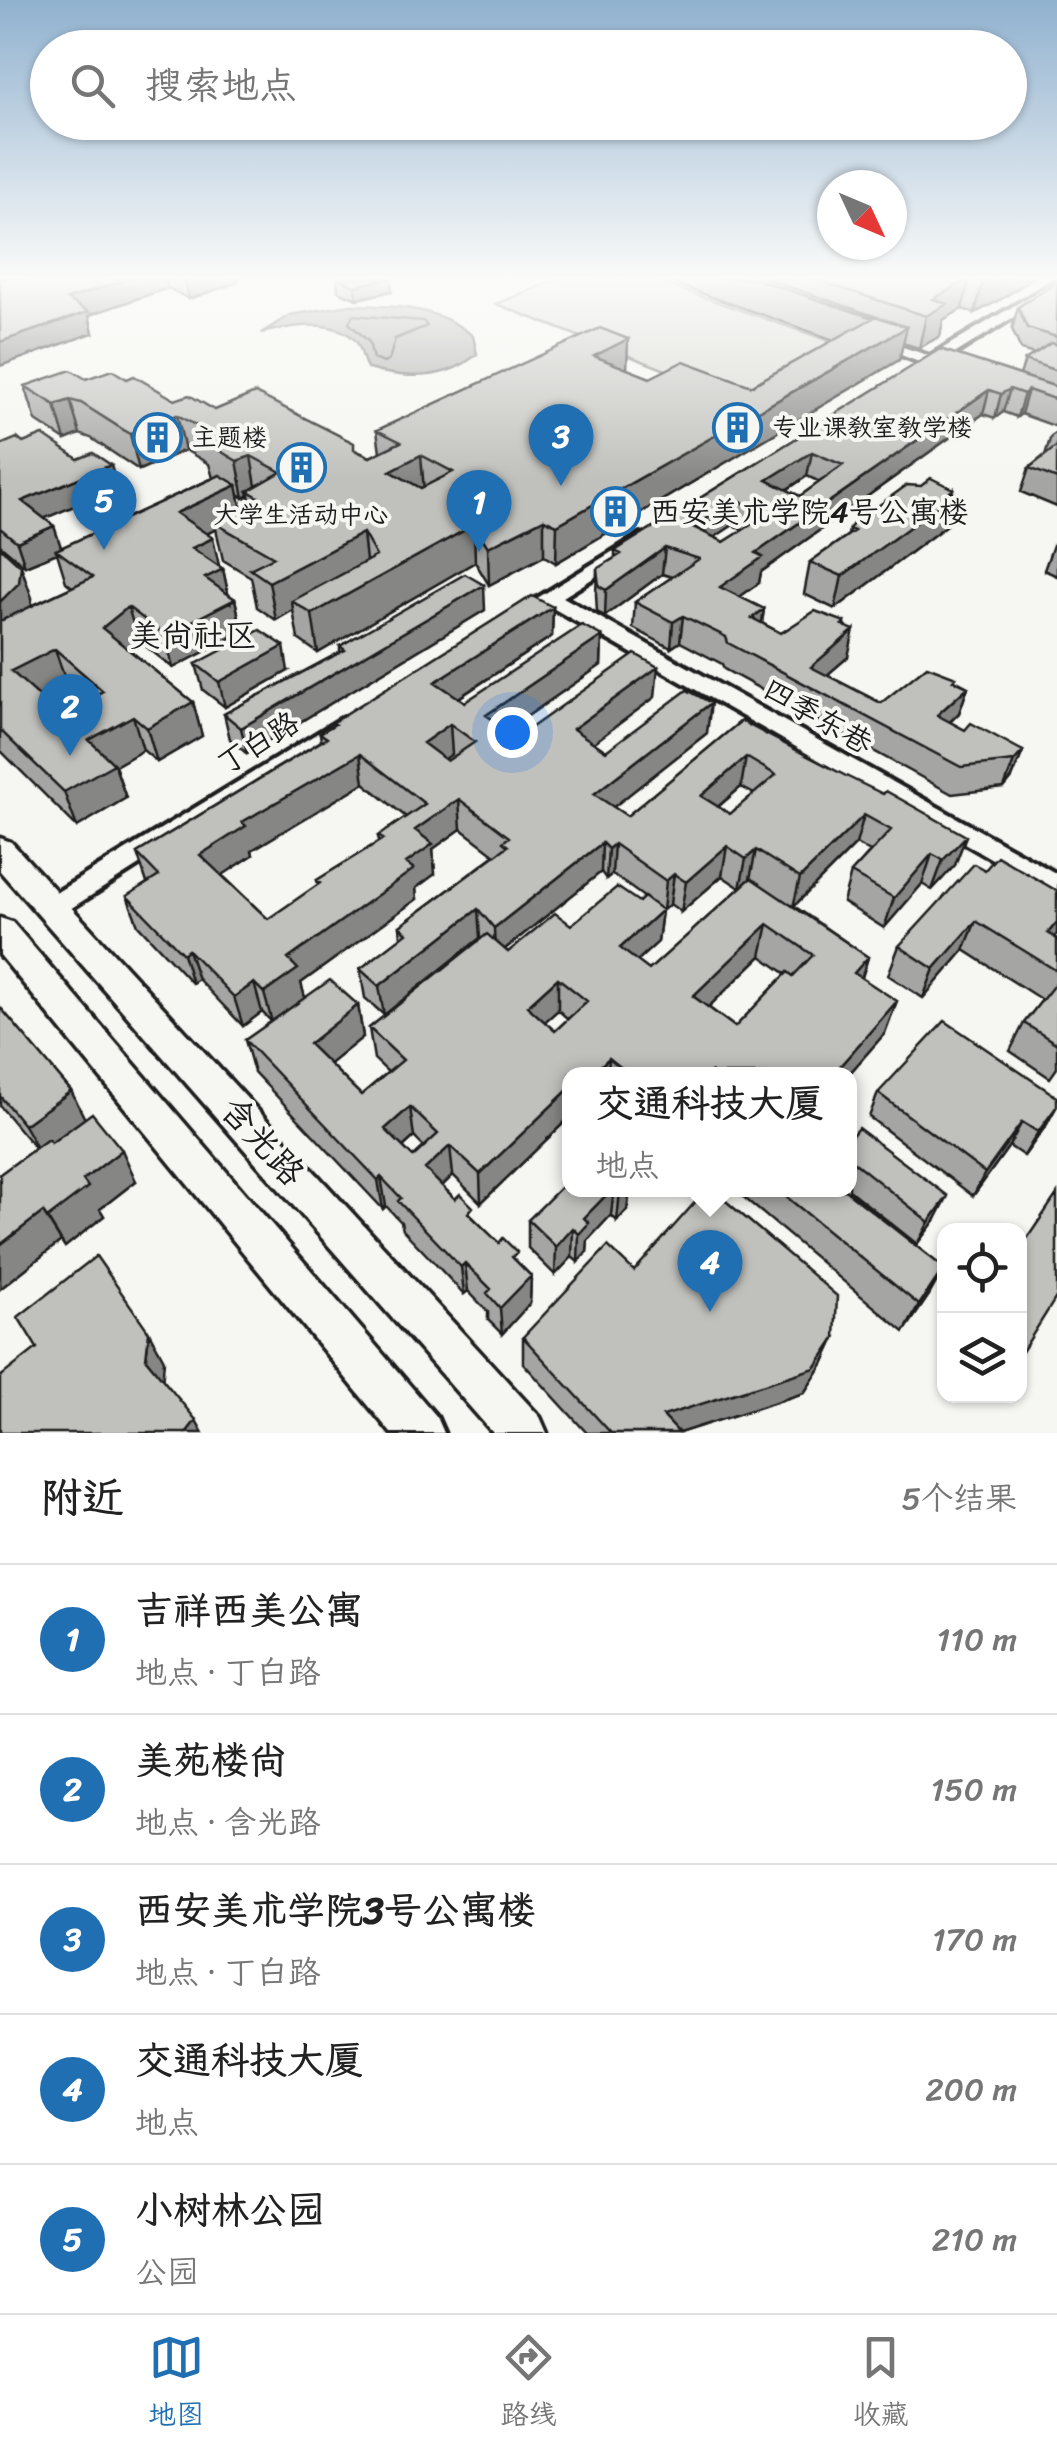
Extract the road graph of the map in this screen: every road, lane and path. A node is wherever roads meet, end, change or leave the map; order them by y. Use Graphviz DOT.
graph roads {
  1 [pos="881,345"];
  2 [pos="969,345"];
  3 [pos="940,365"];
  4 [pos="907,376"];
  5 [pos="664,526"];
  6 [pos="548,597"];
  7 [pos="500,628"];
  8 [pos="356,717"];
  9 [pos="0,850"];
  10 [pos="1057,886"];
  11 [pos="52,907"];
  12 [pos="0,931"];
  13 [pos="421,1433"];
  14 [pos="524,1433"];
  1 -- 3 [label="street"];
  2 -- 3 [label="street"];
  3 -- 4 [label="street"];
  5 -- 6 [label="street"];
  6 -- 7 [label="street"];
  6 -- 10 [label="street, 四季东巷"];
  8 -- 11 [label="street, 丁白路"];
  9 -- 11 [label="main road, 含光路"];
  11 -- 14 [label="main road, 含光路"];
  12 -- 13 [label="main road, 含光路"];
}
